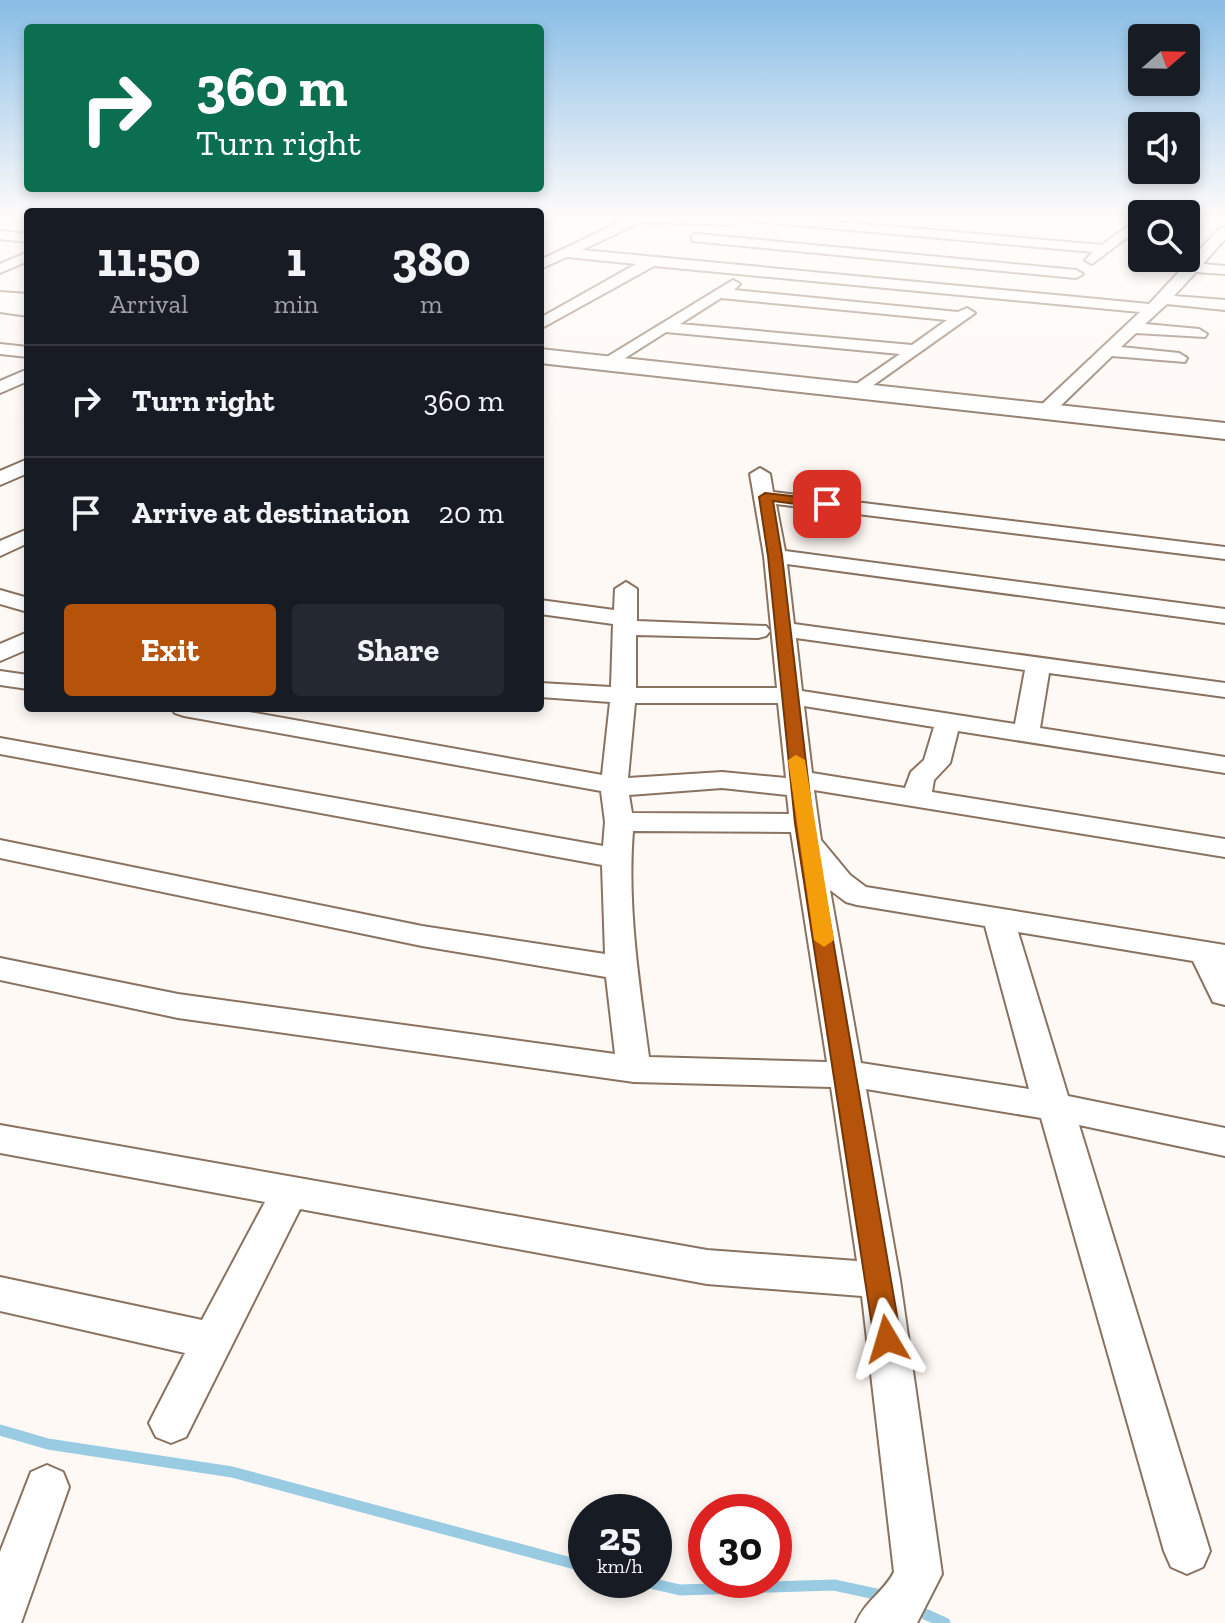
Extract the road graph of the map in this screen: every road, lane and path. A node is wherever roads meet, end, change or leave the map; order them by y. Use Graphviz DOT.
graph roads {
  1 [pos="597,292"];
  2 [pos="971,292"];
  3 [pos="1055,292"];
  4 [pos="1169,292"];
  5 [pos="719,293"];
  6 [pos="994,294"];
  7 [pos="0,298"];
  8 [pos="1046,299"];
  9 [pos="24,301"];
  10 [pos="1158,304"];
  11 [pos="1225,305"];
  12 [pos="0,307"];
  13 [pos="24,310"];
  14 [pos="962,317"];
  15 [pos="544,322"];
  16 [pos="664,327"];
  17 [pos="1133,328"];
  18 [pos="0,349"];
  19 [pos="915,350"];
  20 [pos="1109,351"];
  21 [pos="24,352"];
  22 [pos="544,356"];
  23 [pos="605,363"];
  24 [pos="24,376"];
  25 [pos="4,386"];
  26 [pos="24,389"];
  27 [pos="858,391"];
  28 [pos="1045,411"];
  29 [pos="1225,431"];
  30 [pos="24,467"];
  31 [pos="0,479"];
  32 [pos="24,537"];
  33 [pos="0,550"];
  34 [pos="1225,553"];
  35 [pos="775,556"];
  36 [pos="626,589"];
  37 [pos="0,597"];
  38 [pos="24,604"];
  39 [pos="544,608"];
  40 [pos="1225,616"];
  41 [pos="625,623"];
  42 [pos="770,630"];
  43 [pos="24,641"];
  44 [pos="0,654"];
  45 [pos="1038,664"];
  46 [pos="0,678"];
  47 [pos="24,681"];
  48 [pos="544,690"];
  49 [pos="1225,690"];
  50 [pos="623,695"];
  51 [pos="789,696"];
  52 [pos="232,712"];
  53 [pos="280,716"];
  54 [pos="948,721"];
  55 [pos="1026,733"];
  56 [pos="0,746"];
  57 [pos="1225,765"];
  58 [pos="799,784"];
  59 [pos="614,785"];
  60 [pos="917,796"];
  61 [pos="619,822"];
  62 [pos="806,834"];
  63 [pos="1225,848"];
  64 [pos="0,849"];
  65 [pos="616,858"];
  66 [pos="999,920"];
  67 [pos="1215,955"];
  68 [pos="621,968"];
  69 [pos="0,969"];
  70 [pos="1225,994"];
  71 [pos="634,1069"];
  72 [pos="845,1077"];
  73 [pos="1056,1107"];
  74 [pos="0,1139"];
  75 [pos="1225,1142"];
  76 [pos="289,1193"];
  77 [pos="880,1280"];
  78 [pos="0,1294"];
  79 [pos="213,1341"];
  80 [pos="171,1423"];
  81 [pos="47,1487"];
  82 [pos="1187,1551"];
  83 [pos="0,1616"];
  84 [pos="880,1623"];
  1 -- 15 [label="street"];
  2 -- 6 [label="street"];
  3 -- 8 [label="street"];
  4 -- 10 [label="street"];
  5 -- 14 [label="street"];
  5 -- 16 [label="street"];
  6 -- 8 [label="street"];
  6 -- 14 [label="street"];
  7 -- 9 [label="street"];
  8 -- 10 [label="street"];
  10 -- 11 [label="street"];
  10 -- 17 [label="street"];
  12 -- 13 [label="street"];
  14 -- 19 [label="street"];
  16 -- 19 [label="street"];
  16 -- 23 [label="street"];
  17 -- 20 [label="street"];
  17 -- 20 [label="street"];
  18 -- 21 [label="street"];
  19 -- 27 [label="street"];
  20 -- 28 [label="street"];
  22 -- 23 [label="street"];
  23 -- 27 [label="street"];
  24 -- 25 [label="street"];
  25 -- 26 [label="street"];
  27 -- 28 [label="street"];
  28 -- 29 [label="street"];
  30 -- 31 [label="street"];
  32 -- 33 [label="street"];
  34 -- 35 [label="street"];
  35 -- 40 [label="street"];
  35 -- 42 [label="street"];
  36 -- 41 [label="street"];
  37 -- 38 [label="street"];
  39 -- 41 [label="street"];
  41 -- 42 [label="street"];
  41 -- 50 [label="street"];
  42 -- 45 [label="street"];
  42 -- 51 [label="street"];
  43 -- 44 [label="street"];
  45 -- 49 [label="street"];
  45 -- 55 [label="street"];
  46 -- 47 [label="street"];
  48 -- 50 [label="street"];
  50 -- 51 [label="street"];
  50 -- 59 [label="street"];
  51 -- 54 [label="street"];
  51 -- 58 [label="street"];
  52 -- 53 [label="street"];
  53 -- 59 [label="street"];
  54 -- 55 [label="street"];
  54 -- 60 [label="street"];
  55 -- 57 [label="street"];
  56 -- 65 [label="street"];
  58 -- 59 [label="street"];
  58 -- 60 [label="street"];
  58 -- 62 [label="street"];
  59 -- 61 [label="street"];
  60 -- 63 [label="street"];
  61 -- 62 [label="street"];
  61 -- 65 [label="street"];
  62 -- 66 [label="street"];
  62 -- 72 [label="street"];
  64 -- 68 [label="street"];
  65 -- 68 [label="street"];
  66 -- 67 [label="street"];
  66 -- 73 [label="street"];
  67 -- 70 [label="street"];
  68 -- 71 [label="street"];
  69 -- 71 [label="street"];
  71 -- 72 [label="street"];
  72 -- 73 [label="street"];
  72 -- 77 [label="street"];
  73 -- 75 [label="street"];
  73 -- 82 [label="street"];
  74 -- 76 [label="street"];
  76 -- 77 [label="street"];
  76 -- 79 [label="street"];
  77 -- 84 [label="street"];
  78 -- 79 [label="street"];
  79 -- 80 [label="street"];
  81 -- 83 [label="street"];
}
